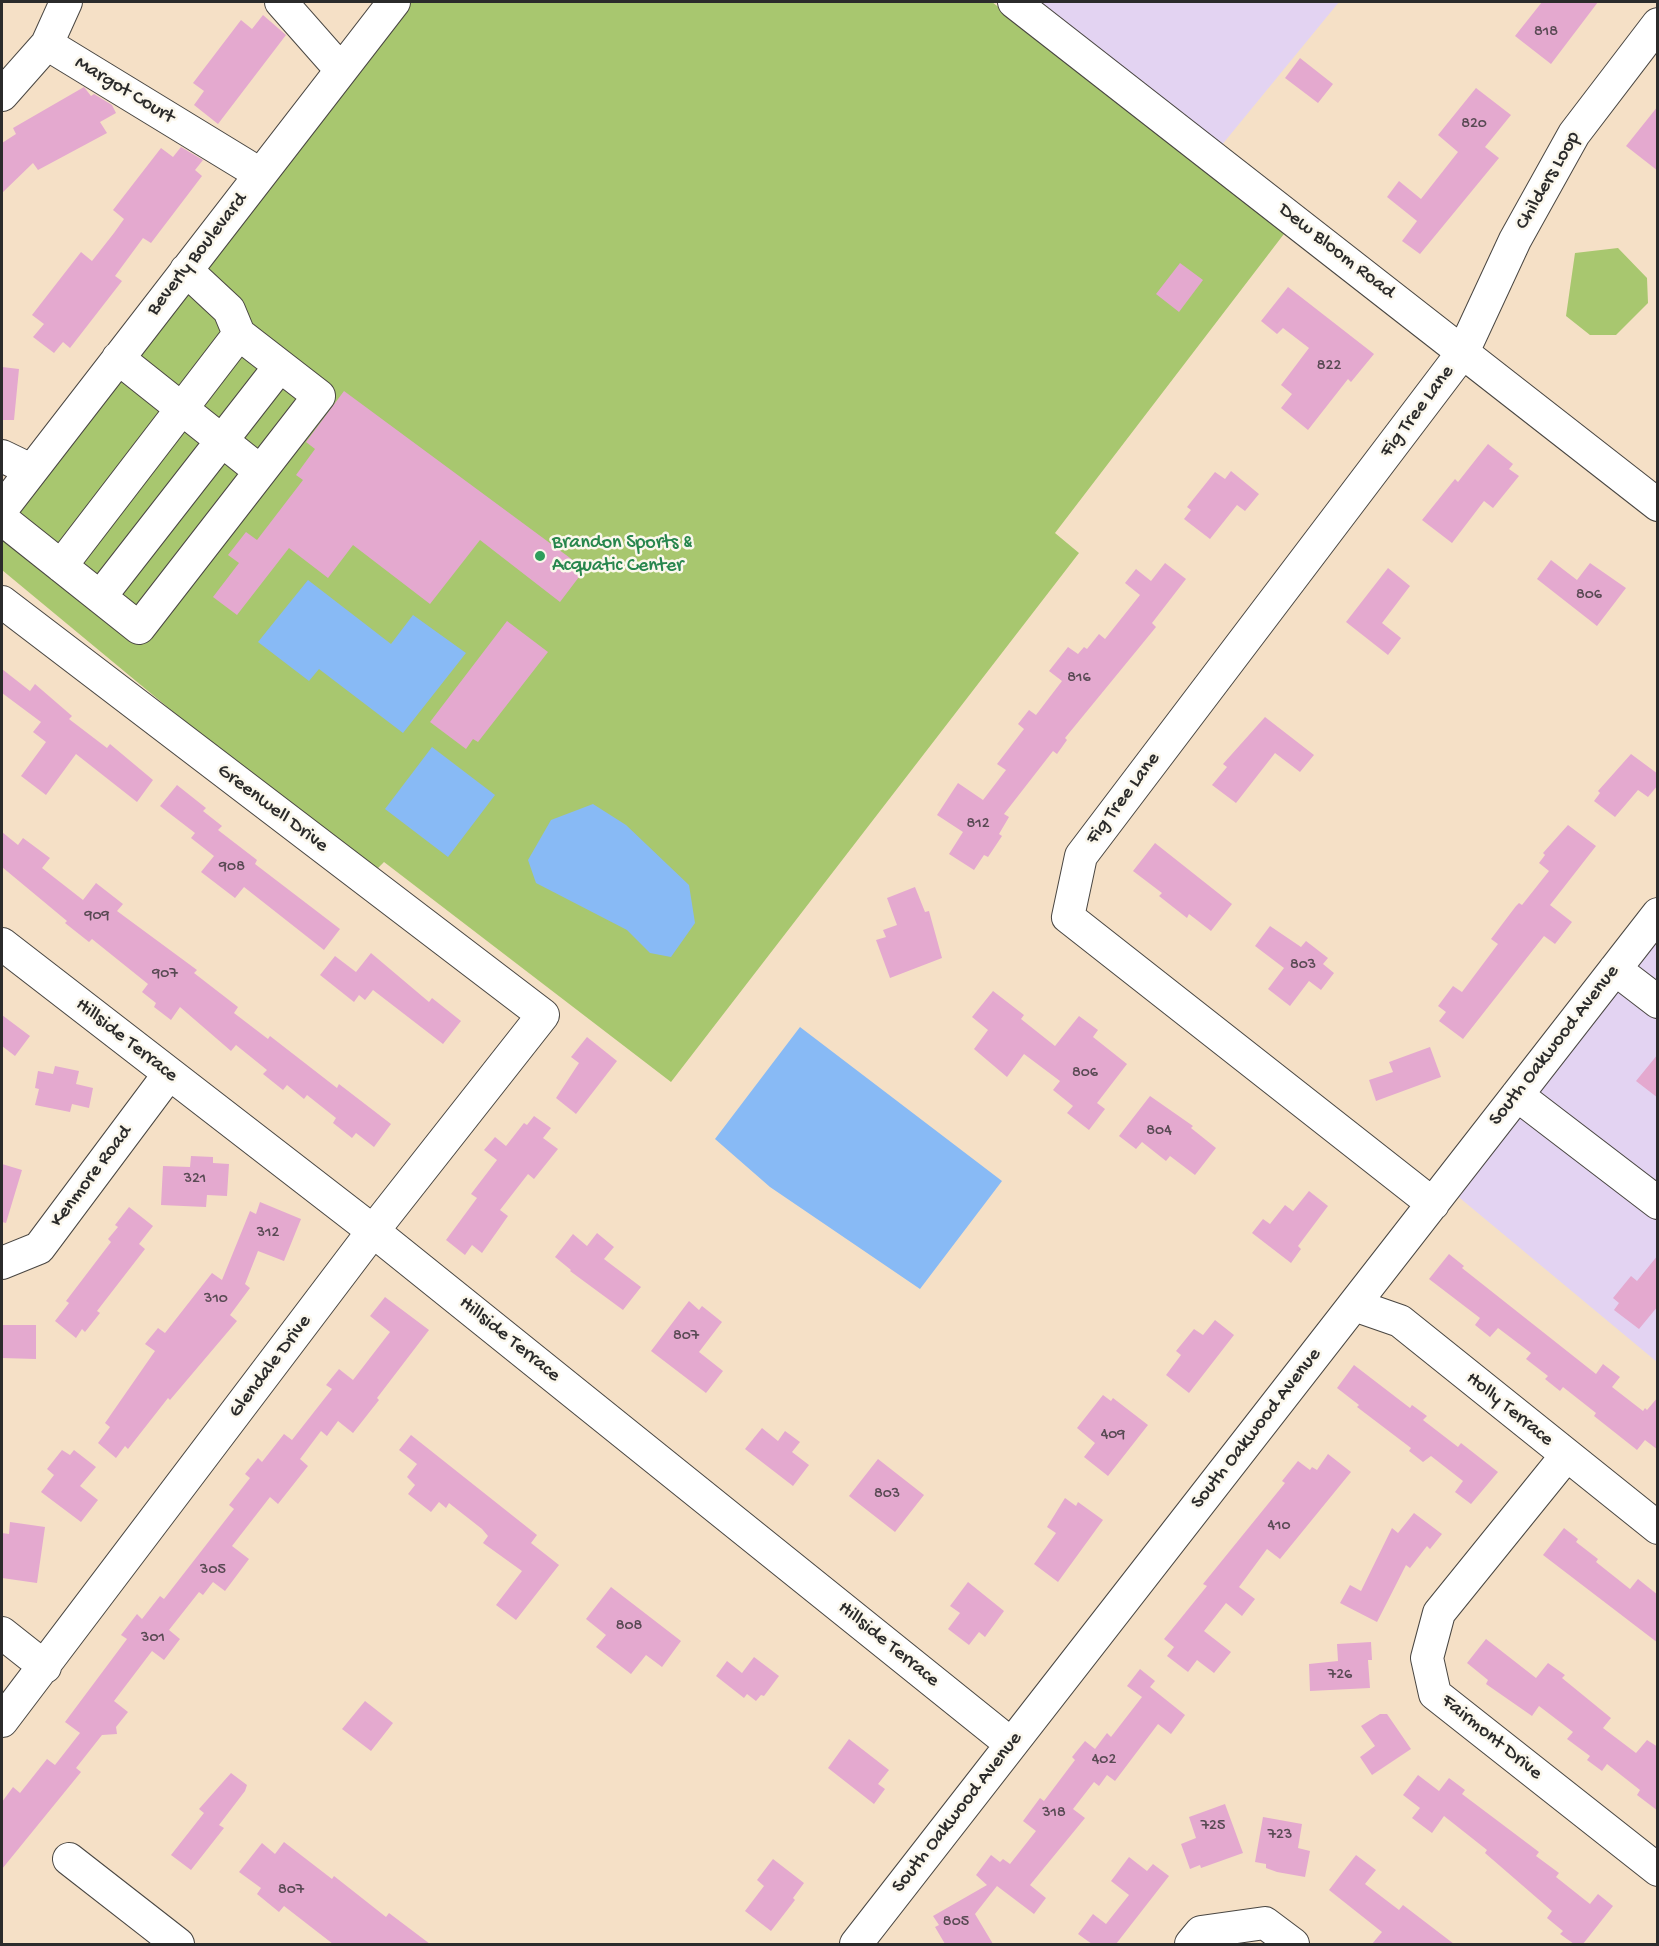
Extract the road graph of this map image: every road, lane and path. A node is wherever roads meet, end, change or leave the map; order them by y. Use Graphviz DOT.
graph roads {
  1 [pos="66,2"];
  2 [pos="281,2"];
  3 [pos="394,2"];
  4 [pos="1014,2"];
  5 [pos="1658,24"];
  6 [pos="46,44"];
  7 [pos="341,70"];
  8 [pos="2,95"];
  9 [pos="260,174"];
  10 [pos="186,270"];
  11 [pos="239,334"];
  12 [pos="1463,352"];
  13 [pos="118,358"];
  14 [pos="280,366"];
  15 [pos="182,409"];
  16 [pos="221,440"];
  17 [pos="2,456"];
  18 [pos="32,470"];
  19 [pos="260,471"];
  20 [pos="1652,490"];
  21 [pos="2,508"];
  22 [pos="2,519"];
  23 [pos="61,566"];
  24 [pos="100,597"];
  25 [pos="2,602"];
  26 [pos="1658,914"];
  27 [pos="2,944"];
  28 [pos="1616,969"];
  29 [pos="1658,1002"];
  30 [pos="543,1015"];
  31 [pos="169,1074"];
  32 [pos="1517,1095"];
  33 [pos="1658,1203"];
  34 [pos="1432,1204"];
  35 [pos="374,1231"];
  36 [pos="2,1263"];
  37 [pos="1354,1305"];
  38 [pos="1566,1456"];
  39 [pos="1658,1528"];
  40 [pos="2,1634"];
  41 [pos="45,1667"];
  42 [pos="2,1721"];
  43 [pos="1011,1744"];
  44 [pos="69,1859"];
  45 [pos="1658,1870"];
  46 [pos="178,1944"];
  47 [pos="856,1944"];
  48 [pos="1191,1944"];
  49 [pos="1293,1944"];
  1 -- 6 [label="street"];
  2 -- 7 [label="street"];
  3 -- 7 [label="street, Beverly Boulevard"];
  4 -- 12 [label="street, Dew Bloom Road"];
  5 -- 12 [label="street, Childers Loop"];
  6 -- 8 [label="street"];
  6 -- 9 [label="street, Margot Court"];
  7 -- 9 [label="street, Beverly Boulevard"];
  9 -- 10 [label="street, Beverly Boulevard"];
  10 -- 11 [label="street"];
  10 -- 13 [label="street, Beverly Boulevard"];
  11 -- 14 [label="street"];
  11 -- 15 [label="street"];
  12 -- 20 [label="street, Dew Bloom Road"];
  12 -- 34 [label="street, Fig Tree Lane"];
  13 -- 15 [label="street"];
  13 -- 18 [label="street, Beverly Boulevard"];
  14 -- 16 [label="street"];
  14 -- 19 [label="street"];
  15 -- 16 [label="street"];
  15 -- 23 [label="street"];
  16 -- 19 [label="street"];
  16 -- 24 [label="street"];
  17 -- 18 [label="street"];
  18 -- 21 [label="street, Beverly Boulevard"];
  19 -- 24 [label="street"];
  22 -- 23 [label="street"];
  23 -- 24 [label="street"];
  25 -- 30 [label="street, Greenwell Drive"];
  26 -- 28 [label="street, South Oakwood Avenue"];
  27 -- 31 [label="street, Hillside Terrace"];
  28 -- 29 [label="street"];
  28 -- 32 [label="street, South Oakwood Avenue"];
  30 -- 35 [label="street, Glendale Drive"];
  31 -- 35 [label="street, Hillside Terrace"];
  31 -- 36 [label="street, Kenmore Road"];
  32 -- 33 [label="street"];
  32 -- 34 [label="street, South Oakwood Avenue"];
  34 -- 37 [label="street, South Oakwood Avenue"];
  35 -- 41 [label="street, Glendale Drive"];
  35 -- 43 [label="street, Hillside Terrace"];
  37 -- 38 [label="street, Holly Terrace"];
  37 -- 43 [label="street, South Oakwood Avenue"];
  38 -- 39 [label="street, Holly Terrace"];
  38 -- 45 [label="street, Fairmont Drive"];
  40 -- 41 [label="street"];
  41 -- 42 [label="street, Glendale Drive"];
  43 -- 47 [label="street, South Oakwood Avenue"];
  44 -- 46 [label="street"];
  48 -- 49 [label="street"];
}
